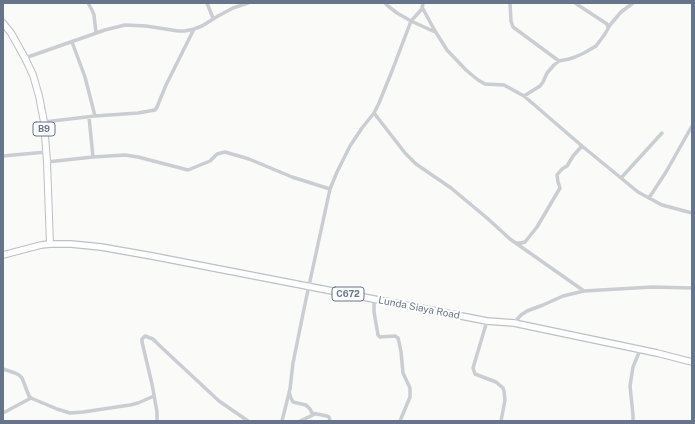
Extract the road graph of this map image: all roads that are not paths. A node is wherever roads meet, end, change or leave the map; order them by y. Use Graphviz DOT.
graph roads {
  1 [pos="88,3"];
  2 [pos="207,3"];
  3 [pos="248,3"];
  4 [pos="385,3"];
  5 [pos="510,3"];
  6 [pos="575,3"];
  7 [pos="633,3"];
  8 [pos="422,5"];
  9 [pos="213,18"];
  10 [pos="411,21"];
  11 [pos="3,23"];
  12 [pos="608,28"];
  13 [pos="194,29"];
  14 [pos="435,32"];
  15 [pos="96,33"];
  16 [pos="72,42"];
  17 [pos="25,58"];
  18 [pos="560,61"];
  19 [pos="524,96"];
  20 [pos="374,113"];
  21 [pos="95,116"];
  22 [pos="89,117"];
  23 [pos="44,122"];
  24 [pos="692,126"];
  25 [pos="662,133"];
  26 [pos="582,146"];
  27 [pos="46,152"];
  28 [pos="3,156"];
  29 [pos="93,157"];
  30 [pos="47,162"];
  31 [pos="621,178"];
  32 [pos="330,189"];
  33 [pos="649,198"];
  34 [pos="692,214"];
  35 [pos="510,239"];
  36 [pos="50,244"];
  37 [pos="3,256"];
  38 [pos="308,287"];
  39 [pos="692,288"];
  40 [pos="584,291"];
  41 [pos="374,299"];
  42 [pos="488,321"];
  43 [pos="514,323"];
  44 [pos="640,350"];
  45 [pos="692,362"];
  46 [pos="3,369"];
  47 [pos="289,392"];
  48 [pos="154,396"];
  49 [pos="31,398"];
  50 [pos="3,413"];
  51 [pos="315,414"];
  52 [pos="157,421"];
  53 [pos="248,421"];
  54 [pos="282,421"];
  55 [pos="300,421"];
  56 [pos="330,421"];
  57 [pos="400,421"];
  58 [pos="501,421"];
  59 [pos="633,421"];
  1 -- 15 [label="street"];
  2 -- 9 [label="street"];
  3 -- 9 [label="street"];
  4 -- 10 [label="street"];
  5 -- 18 [label="street"];
  6 -- 12 [label="street"];
  7 -- 12 [label="street"];
  8 -- 10 [label="street"];
  8 -- 14 [label="street"];
  9 -- 13 [label="street"];
  10 -- 14 [label="street"];
  10 -- 20 [label="street"];
  11 -- 17 [label="highway, B9"];
  12 -- 18 [label="street"];
  13 -- 15 [label="street"];
  13 -- 21 [label="street"];
  14 -- 19 [label="street"];
  15 -- 16 [label="street"];
  16 -- 17 [label="street"];
  16 -- 21 [label="street"];
  17 -- 23 [label="highway, B9"];
  18 -- 19 [label="street"];
  19 -- 26 [label="street"];
  20 -- 32 [label="street"];
  20 -- 35 [label="street"];
  21 -- 22 [label="street"];
  22 -- 23 [label="street"];
  22 -- 29 [label="street"];
  23 -- 27 [label="highway, B9"];
  24 -- 33 [label="street"];
  25 -- 31 [label="street"];
  26 -- 31 [label="street"];
  26 -- 35 [label="street"];
  27 -- 28 [label="street"];
  27 -- 30 [label="highway, B9"];
  29 -- 30 [label="street"];
  29 -- 32 [label="street"];
  30 -- 36 [label="highway, B9"];
  31 -- 33 [label="street"];
  32 -- 38 [label="street"];
  33 -- 34 [label="street"];
  35 -- 40 [label="street"];
  36 -- 37 [label="main road, Lunda Siaya Road / C672"];
  36 -- 38 [label="main road, Lunda Siaya Road / C672"];
  38 -- 41 [label="main road, Lunda Siaya Road / C672"];
  38 -- 47 [label="street"];
  39 -- 40 [label="street"];
  40 -- 43 [label="street"];
  41 -- 42 [label="main road, Lunda Siaya Road / C672"];
  41 -- 57 [label="street"];
  42 -- 43 [label="main road, Lunda Siaya Road / C672"];
  42 -- 58 [label="street"];
  43 -- 44 [label="main road, Lunda Siaya Road / C672"];
  44 -- 45 [label="main road, Lunda Siaya Road / C672"];
  44 -- 59 [label="street"];
  46 -- 49 [label="street"];
  47 -- 51 [label="street"];
  47 -- 54 [label="street"];
  48 -- 49 [label="street"];
  48 -- 52 [label="street"];
  48 -- 53 [label="street"];
  49 -- 50 [label="street"];
  51 -- 55 [label="street"];
  51 -- 56 [label="street"];
}
